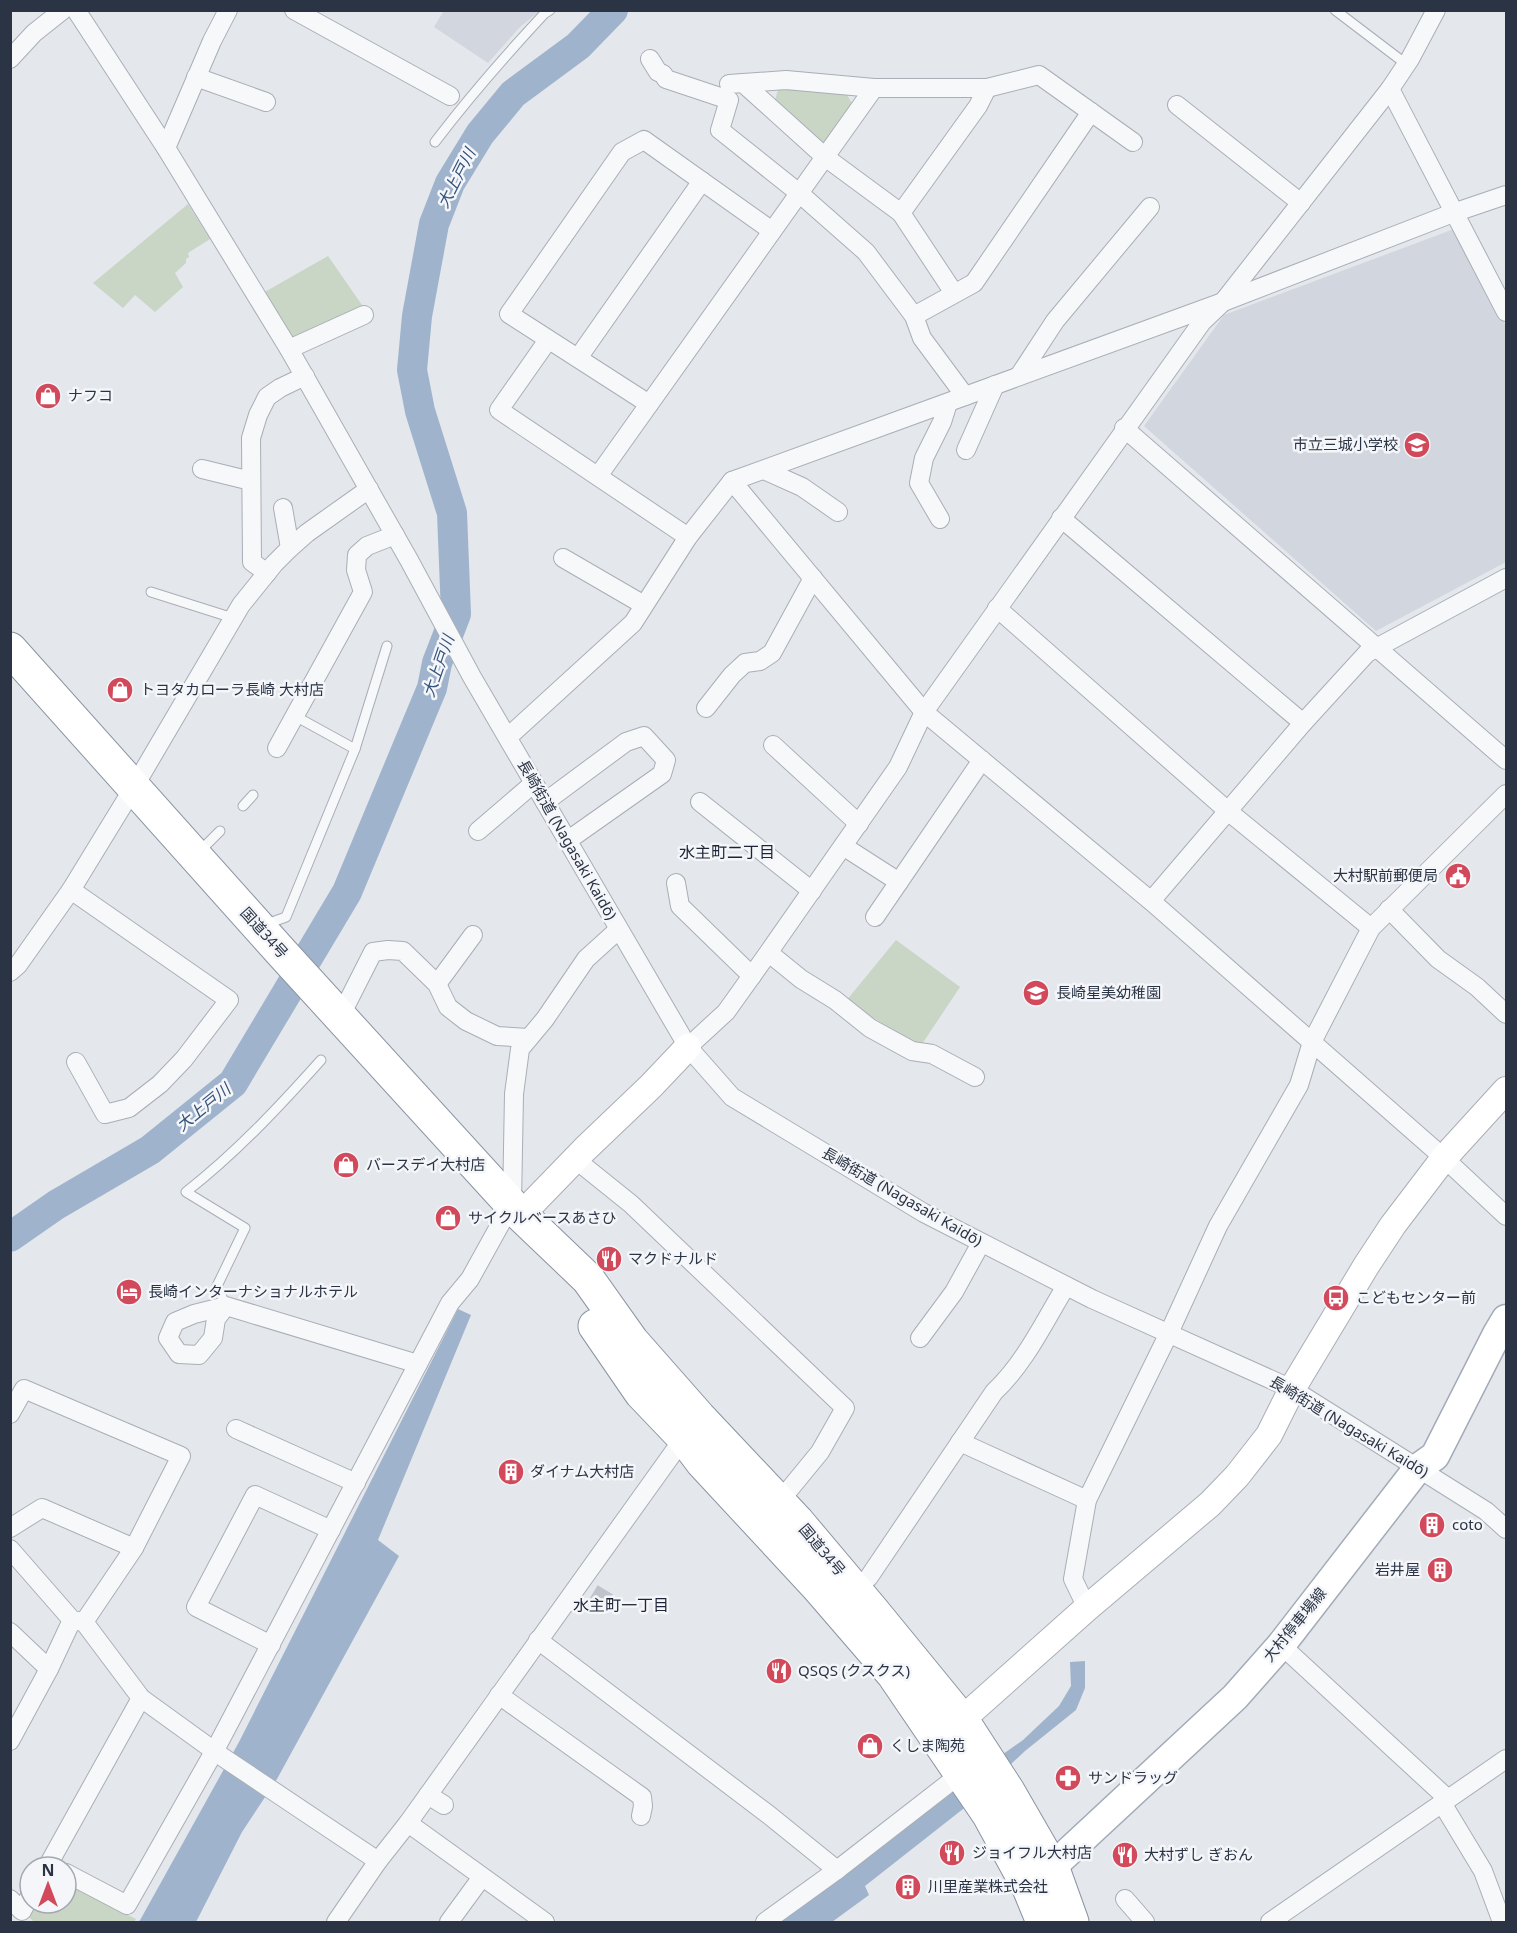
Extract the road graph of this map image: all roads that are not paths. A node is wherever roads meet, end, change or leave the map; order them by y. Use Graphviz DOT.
graph roads {
  1 [pos="63,10"];
  2 [pos="75,10"];
  3 [pos="228,10"];
  4 [pos="294,10"];
  5 [pos="550,10"];
  6 [pos="1335,10"];
  7 [pos="1436,10"];
  8 [pos="10,59"];
  9 [pos="650,59"];
  10 [pos="1406,64"];
  11 [pos="196,77"];
  12 [pos="874,88"];
  13 [pos="987,88"];
  14 [pos="1390,89"];
  15 [pos="450,96"];
  16 [pos="266,102"];
  17 [pos="1177,105"];
  18 [pos="1091,112"];
  19 [pos="435,142"];
  20 [pos="1133,142"];
  21 [pos="166,148"];
  22 [pos="825,157"];
  23 [pos="702,181"];
  24 [pos="799,193"];
  25 [pos="1506,195"];
  26 [pos="1301,203"];
  27 [pos="1150,207"];
  28 [pos="901,213"];
  29 [pos="1453,213"];
  30 [pos="772,231"];
  31 [pos="954,293"];
  32 [pos="1223,302"];
  33 [pos="1506,312"];
  34 [pos="364,315"];
  35 [pos="914,315"];
  36 [pos="548,340"];
  37 [pos="289,349"];
  38 [pos="578,358"];
  39 [pos="305,376"];
  40 [pos="1020,376"];
  41 [pos="995,385"];
  42 [pos="956,399"];
  43 [pos="649,404"];
  44 [pos="1124,428"];
  45 [pos="966,450"];
  46 [pos="202,470"];
  47 [pos="764,470"];
  48 [pos="598,476"];
  49 [pos="251,481"];
  50 [pos="732,481"];
  51 [pos="369,489"];
  52 [pos="283,508"];
  53 [pos="838,512"];
  54 [pos="1061,518"];
  55 [pos="940,519"];
  56 [pos="395,535"];
  57 [pos="688,537"];
  58 [pos="290,548"];
  59 [pos="563,558"];
  60 [pos="267,573"];
  61 [pos="813,578"];
  62 [pos="1506,578"];
  63 [pos="151,592"];
  64 [pos="644,605"];
  65 [pos="997,608"];
  66 [pos="233,618"];
  67 [pos="387,646"];
  68 [pos="1378,648"];
  69 [pos="16,664"];
  70 [pos="706,708"];
  71 [pos="924,712"];
  72 [pos="295,716"];
  73 [pos="1303,723"];
  74 [pos="508,737"];
  75 [pos="773,745"];
  76 [pos="278,748"];
  77 [pos="355,749"];
  78 [pos="982,760"];
  79 [pos="1506,760"];
  80 [pos="534,783"];
  81 [pos="134,787"];
  82 [pos="1506,794"];
  83 [pos="253,795"];
  84 [pos="545,802"];
  85 [pos="700,802"];
  86 [pos="243,807"];
  87 [pos="1229,812"];
  88 [pos="859,824"];
  89 [pos="220,831"];
  90 [pos="478,831"];
  91 [pos="567,841"];
  92 [pos="843,846"];
  93 [pos="196,856"];
  94 [pos="899,882"];
  95 [pos="676,884"];
  96 [pos="71,890"];
  97 [pos="812,891"];
  98 [pos="1151,901"];
  99 [pos="1389,909"];
  100 [pos="875,917"];
  101 [pos="259,927"];
  102 [pos="1371,928"];
  103 [pos="618,930"];
  104 [pos="473,935"];
  105 [pos="769,953"];
  106 [pos="10,972"];
  107 [pos="752,976"];
  108 [pos="437,984"];
  109 [pos="338,1014"];
  110 [pos="1506,1014"];
  111 [pos="529,1038"];
  112 [pos="1312,1042"];
  113 [pos="688,1047"];
  114 [pos="321,1060"];
  115 [pos="76,1062"];
  116 [pos="975,1077"];
  117 [pos="1506,1090"];
  118 [pos="1444,1158"];
  119 [pos="576,1159"];
  120 [pos="516,1209"];
  121 [pos="1506,1216"];
  122 [pos="981,1243"];
  123 [pos="1066,1286"];
  124 [pos="226,1306"];
  125 [pos="1506,1319"];
  126 [pos="1169,1333"];
  127 [pos="920,1338"];
  128 [pos="418,1364"];
  129 [pos="1292,1389"];
  130 [pos="10,1414"];
  131 [pos="691,1427"];
  132 [pos="236,1429"];
  133 [pos="960,1442"];
  134 [pos="1418,1468"];
  135 [pos="356,1483"];
  136 [pos="1087,1500"];
  137 [pos="779,1502"];
  138 [pos="10,1528"];
  139 [pos="1506,1529"];
  140 [pos="331,1530"];
  141 [pos="134,1548"];
  142 [pos="10,1549"];
  143 [pos="856,1590"];
  144 [pos="1088,1608"];
  145 [pos="78,1621"];
  146 [pos="10,1632"];
  147 [pos="538,1640"];
  148 [pos="1281,1645"];
  149 [pos="271,1646"];
  150 [pos="49,1669"];
  151 [pos="499,1695"];
  152 [pos="141,1698"];
  153 [pos="950,1730"];
  154 [pos="10,1741"];
  155 [pos="219,1754"];
  156 [pos="1506,1759"];
  157 [pos="974,1765"];
  158 [pos="428,1795"];
  159 [pos="1445,1801"];
  160 [pos="444,1805"];
  161 [pos="641,1816"];
  162 [pos="408,1823"];
  163 [pos="56,1855"];
  164 [pos="378,1861"];
  165 [pos="837,1870"];
  166 [pos="482,1877"];
  167 [pos="1041,1878"];
  168 [pos="78,1879"];
  169 [pos="1125,1899"];
  170 [pos="336,1923"];
  171 [pos="449,1923"];
  172 [pos="545,1923"];
  173 [pos="765,1923"];
  174 [pos="1043,1923"];
  175 [pos="1072,1923"];
  176 [pos="1145,1923"];
  177 [pos="1270,1923"];
  178 [pos="1503,1923"];
  1 -- 8 [label="street"];
  2 -- 21 [label="street, 長崎街道 (Nagasaki Kaidō)"];
  3 -- 11 [label="street"];
  4 -- 15 [label="street"];
  5 -- 19 [label="lane"];
  6 -- 10 [label="lane"];
  7 -- 10 [label="street"];
  9 -- 24 [label="street"];
  10 -- 14 [label="street"];
  11 -- 16 [label="street"];
  11 -- 21 [label="street"];
  12 -- 13 [label="street"];
  12 -- 22 [label="street"];
  12 -- 22 [label="street"];
  13 -- 18 [label="street"];
  13 -- 28 [label="street"];
  14 -- 26 [label="street"];
  14 -- 29 [label="street"];
  17 -- 26 [label="street"];
  18 -- 20 [label="street"];
  18 -- 31 [label="street"];
  21 -- 37 [label="street, 長崎街道 (Nagasaki Kaidō)"];
  22 -- 24 [label="street"];
  22 -- 28 [label="street"];
  23 -- 30 [label="street"];
  23 -- 36 [label="street"];
  23 -- 38 [label="street"];
  24 -- 30 [label="street"];
  24 -- 35 [label="street"];
  25 -- 29 [label="street"];
  26 -- 32 [label="street"];
  27 -- 40 [label="street"];
  28 -- 31 [label="street"];
  29 -- 32 [label="street"];
  29 -- 33 [label="street"];
  30 -- 43 [label="street"];
  31 -- 35 [label="street"];
  32 -- 40 [label="street"];
  32 -- 44 [label="street"];
  34 -- 37 [label="street"];
  35 -- 42 [label="street"];
  36 -- 38 [label="street"];
  36 -- 48 [label="street"];
  37 -- 39 [label="street, 長崎街道 (Nagasaki Kaidō)"];
  38 -- 43 [label="street"];
  39 -- 49 [label="street"];
  39 -- 51 [label="street, 長崎街道 (Nagasaki Kaidō)"];
  40 -- 41 [label="street"];
  41 -- 42 [label="street"];
  41 -- 45 [label="street"];
  42 -- 47 [label="street"];
  42 -- 55 [label="street"];
  43 -- 48 [label="street"];
  44 -- 54 [label="street"];
  44 -- 68 [label="street"];
  46 -- 49 [label="street"];
  47 -- 50 [label="street"];
  47 -- 53 [label="street"];
  48 -- 57 [label="street"];
  49 -- 60 [label="street"];
  50 -- 57 [label="street"];
  50 -- 61 [label="street"];
  51 -- 56 [label="street, 長崎街道 (Nagasaki Kaidō)"];
  51 -- 58 [label="street"];
  52 -- 58 [label="street"];
  54 -- 65 [label="street"];
  54 -- 73 [label="street"];
  56 -- 72 [label="street"];
  56 -- 74 [label="street, 長崎街道 (Nagasaki Kaidō)"];
  57 -- 64 [label="street"];
  58 -- 60 [label="street"];
  59 -- 64 [label="street"];
  60 -- 66 [label="street"];
  61 -- 70 [label="street"];
  61 -- 71 [label="street"];
  62 -- 68 [label="street"];
  63 -- 66 [label="lane"];
  64 -- 74 [label="street"];
  65 -- 71 [label="street"];
  65 -- 87 [label="street"];
  66 -- 81 [label="street"];
  67 -- 77 [label="lane"];
  68 -- 73 [label="street"];
  68 -- 79 [label="street"];
  69 -- 81 [label="highway, 国道34号"];
  71 -- 78 [label="street"];
  71 -- 88 [label="street"];
  72 -- 76 [label="street"];
  72 -- 77 [label="lane"];
  73 -- 87 [label="street"];
  74 -- 80 [label="street, 長崎街道 (Nagasaki Kaidō)"];
  75 -- 88 [label="street"];
  77 -- 101 [label="lane"];
  78 -- 94 [label="street"];
  78 -- 98 [label="street"];
  80 -- 84 [label="street, 長崎街道 (Nagasaki Kaidō)"];
  80 -- 90 [label="street"];
  81 -- 93 [label="highway, 国道34号"];
  81 -- 96 [label="street"];
  82 -- 99 [label="street"];
  83 -- 86 [label="lane"];
  84 -- 91 [label="street, 長崎街道 (Nagasaki Kaidō)"];
  84 -- 91 [label="street"];
  85 -- 97 [label="street"];
  87 -- 98 [label="street"];
  87 -- 102 [label="street"];
  88 -- 92 [label="street"];
  89 -- 93 [label="lane"];
  91 -- 103 [label="street, 長崎街道 (Nagasaki Kaidō)"];
  92 -- 94 [label="street"];
  92 -- 97 [label="street"];
  93 -- 101 [label="highway, 国道34号"];
  94 -- 100 [label="street"];
  95 -- 107 [label="street"];
  96 -- 106 [label="street"];
  96 -- 115 [label="street"];
  97 -- 105 [label="street"];
  98 -- 112 [label="street"];
  99 -- 102 [label="street"];
  99 -- 110 [label="street"];
  101 -- 109 [label="highway, 国道34号"];
  102 -- 112 [label="street"];
  103 -- 111 [label="street"];
  103 -- 113 [label="street, 長崎街道 (Nagasaki Kaidō)"];
  104 -- 108 [label="street"];
  105 -- 107 [label="street"];
  105 -- 116 [label="street"];
  107 -- 113 [label="street"];
  108 -- 109 [label="street"];
  108 -- 111 [label="street"];
  109 -- 120 [label="highway, 国道34号"];
  111 -- 120 [label="street"];
  112 -- 118 [label="street"];
  112 -- 126 [label="street"];
  113 -- 119 [label="street"];
  113 -- 122 [label="street, 長崎街道 (Nagasaki Kaidō)"];
  114 -- 124 [label="lane"];
  117 -- 118 [label="street"];
  118 -- 121 [label="street"];
  118 -- 129 [label="street"];
  119 -- 120 [label="street"];
  119 -- 137 [label="street"];
  120 -- 128 [label="street"];
  120 -- 131 [label="highway, 国道34号"];
  122 -- 123 [label="street, 長崎街道 (Nagasaki Kaidō)"];
  122 -- 127 [label="street"];
  123 -- 126 [label="street, 長崎街道 (Nagasaki Kaidō)"];
  123 -- 133 [label="street"];
  124 -- 128 [label="street"];
  125 -- 134 [label="main road, 大村停車場線"];
  126 -- 129 [label="street, 長崎街道 (Nagasaki Kaidō)"];
  126 -- 136 [label="street"];
  128 -- 135 [label="street"];
  129 -- 134 [label="street, 長崎街道 (Nagasaki Kaidō)"];
  129 -- 144 [label="street"];
  130 -- 141 [label="street"];
  131 -- 137 [label="highway, 国道34号"];
  131 -- 147 [label="street"];
  131 -- 153 [label="highway, 国道34号"];
  132 -- 135 [label="street"];
  133 -- 136 [label="street"];
  133 -- 143 [label="street"];
  134 -- 139 [label="street, 長崎街道 (Nagasaki Kaidō)"];
  134 -- 148 [label="main road, 大村停車場線"];
  135 -- 140 [label="street"];
  136 -- 144 [label="street"];
  137 -- 143 [label="highway, 国道34号"];
  138 -- 141 [label="street"];
  140 -- 149 [label="street"];
  140 -- 149 [label="street"];
  141 -- 145 [label="street"];
  142 -- 145 [label="street"];
  143 -- 153 [label="highway, 国道34号"];
  144 -- 153 [label="street"];
  145 -- 150 [label="street"];
  145 -- 152 [label="street"];
  146 -- 150 [label="street"];
  147 -- 151 [label="street"];
  147 -- 165 [label="street"];
  148 -- 159 [label="street"];
  148 -- 167 [label="main road, 大村停車場線"];
  149 -- 155 [label="street"];
  150 -- 154 [label="street"];
  151 -- 158 [label="street"];
  151 -- 161 [label="street"];
  152 -- 155 [label="street"];
  152 -- 163 [label="street"];
  153 -- 157 [label="highway, 国道34号"];
  155 -- 164 [label="street"];
  155 -- 168 [label="street"];
  156 -- 159 [label="street"];
  157 -- 165 [label="street"];
  157 -- 167 [label="highway, 国道34号"];
  158 -- 160 [label="street"];
  158 -- 162 [label="street"];
  159 -- 177 [label="street"];
  159 -- 178 [label="street"];
  162 -- 164 [label="street"];
  162 -- 166 [label="street"];
  164 -- 170 [label="street"];
  165 -- 173 [label="street"];
  166 -- 171 [label="street"];
  166 -- 172 [label="street"];
  167 -- 174 [label="highway, 国道34号"];
  167 -- 175 [label="highway, 国道34号"];
  169 -- 176 [label="street"];
}
